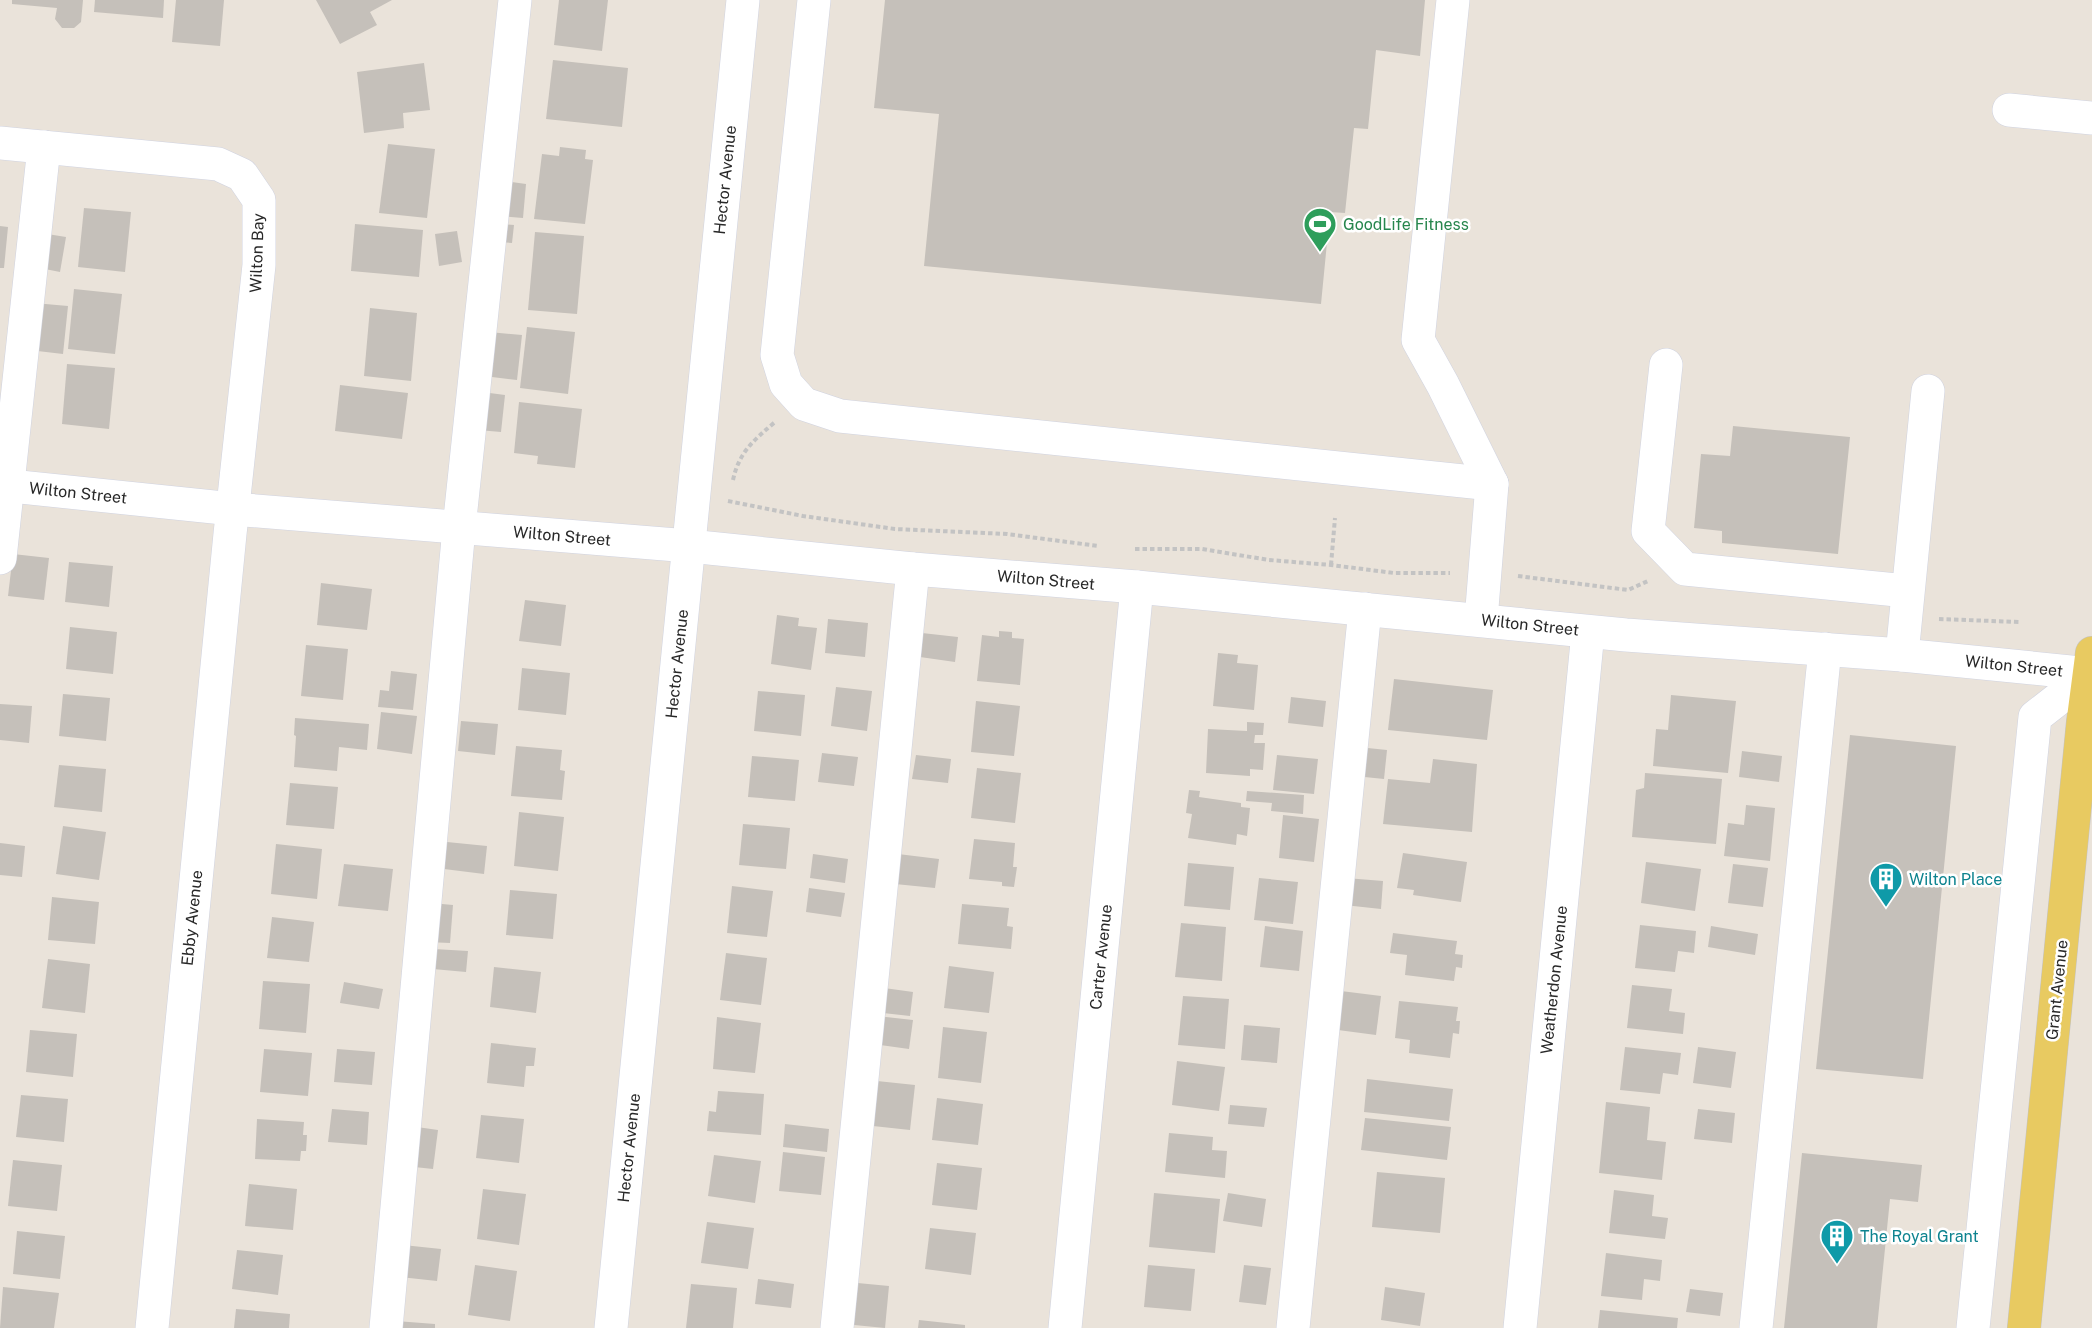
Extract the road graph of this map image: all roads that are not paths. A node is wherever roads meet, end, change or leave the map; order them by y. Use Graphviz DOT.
graph roads {
  1 [pos="515,0"];
  2 [pos="743,0"];
  3 [pos="814,0"];
  4 [pos="1453,0"];
  5 [pos="2009,110"];
  6 [pos="2092,118"];
  7 [pos="0,143"];
  8 [pos="44,147"];
  9 [pos="1666,365"];
  10 [pos="1928,391"];
  11 [pos="1492,484"];
  12 [pos="4,485"];
  13 [pos="233,508"];
  14 [pos="459,528"];
  15 [pos="689,546"];
  16 [pos="0,558"];
  17 [pos="913,569"];
  18 [pos="1137,587"];
  19 [pos="1906,605"];
  20 [pos="1365,609"];
  21 [pos="1481,620"];
  22 [pos="1588,632"];
  23 [pos="1825,649"];
  24 [pos="1902,655"];
  25 [pos="2091,667"];
  26 [pos="152,1328"];
  27 [pos="386,1328"];
  28 [pos="611,1328"];
  29 [pos="837,1328"];
  30 [pos="1065,1328"];
  31 [pos="1293,1328"];
  32 [pos="1520,1328"];
  33 [pos="1756,1328"];
  34 [pos="1972,1328"];
  35 [pos="2024,1328"];
  1 -- 14 [label="street"];
  2 -- 15 [label="street, Hector Avenue"];
  3 -- 11 [label="street"];
  4 -- 11 [label="street"];
  5 -- 6 [label="street"];
  7 -- 8 [label="street, Wilton Bay"];
  8 -- 12 [label="street"];
  8 -- 13 [label="street, Wilton Bay"];
  9 -- 19 [label="street"];
  10 -- 19 [label="street"];
  11 -- 21 [label="street"];
  12 -- 13 [label="street, Wilton Street"];
  12 -- 16 [label="street"];
  13 -- 14 [label="street, Wilton Street"];
  13 -- 26 [label="street, Ebby Avenue"];
  14 -- 15 [label="street, Wilton Street"];
  14 -- 27 [label="street"];
  15 -- 17 [label="street, Wilton Street"];
  15 -- 28 [label="street, Hector Avenue"];
  17 -- 18 [label="street, Wilton Street"];
  17 -- 29 [label="street"];
  18 -- 20 [label="street, Wilton Street"];
  18 -- 30 [label="street, Carter Avenue"];
  19 -- 24 [label="street"];
  20 -- 21 [label="street, Wilton Street"];
  20 -- 31 [label="street"];
  21 -- 22 [label="street, Wilton Street"];
  22 -- 23 [label="street, Wilton Street"];
  22 -- 32 [label="street, Weatherdon Avenue"];
  23 -- 24 [label="street, Wilton Street"];
  23 -- 33 [label="street"];
  24 -- 25 [label="street, Wilton Street"];
  25 -- 34 [label="street"];
  25 -- 35 [label="main road, Grant Avenue"];
}
